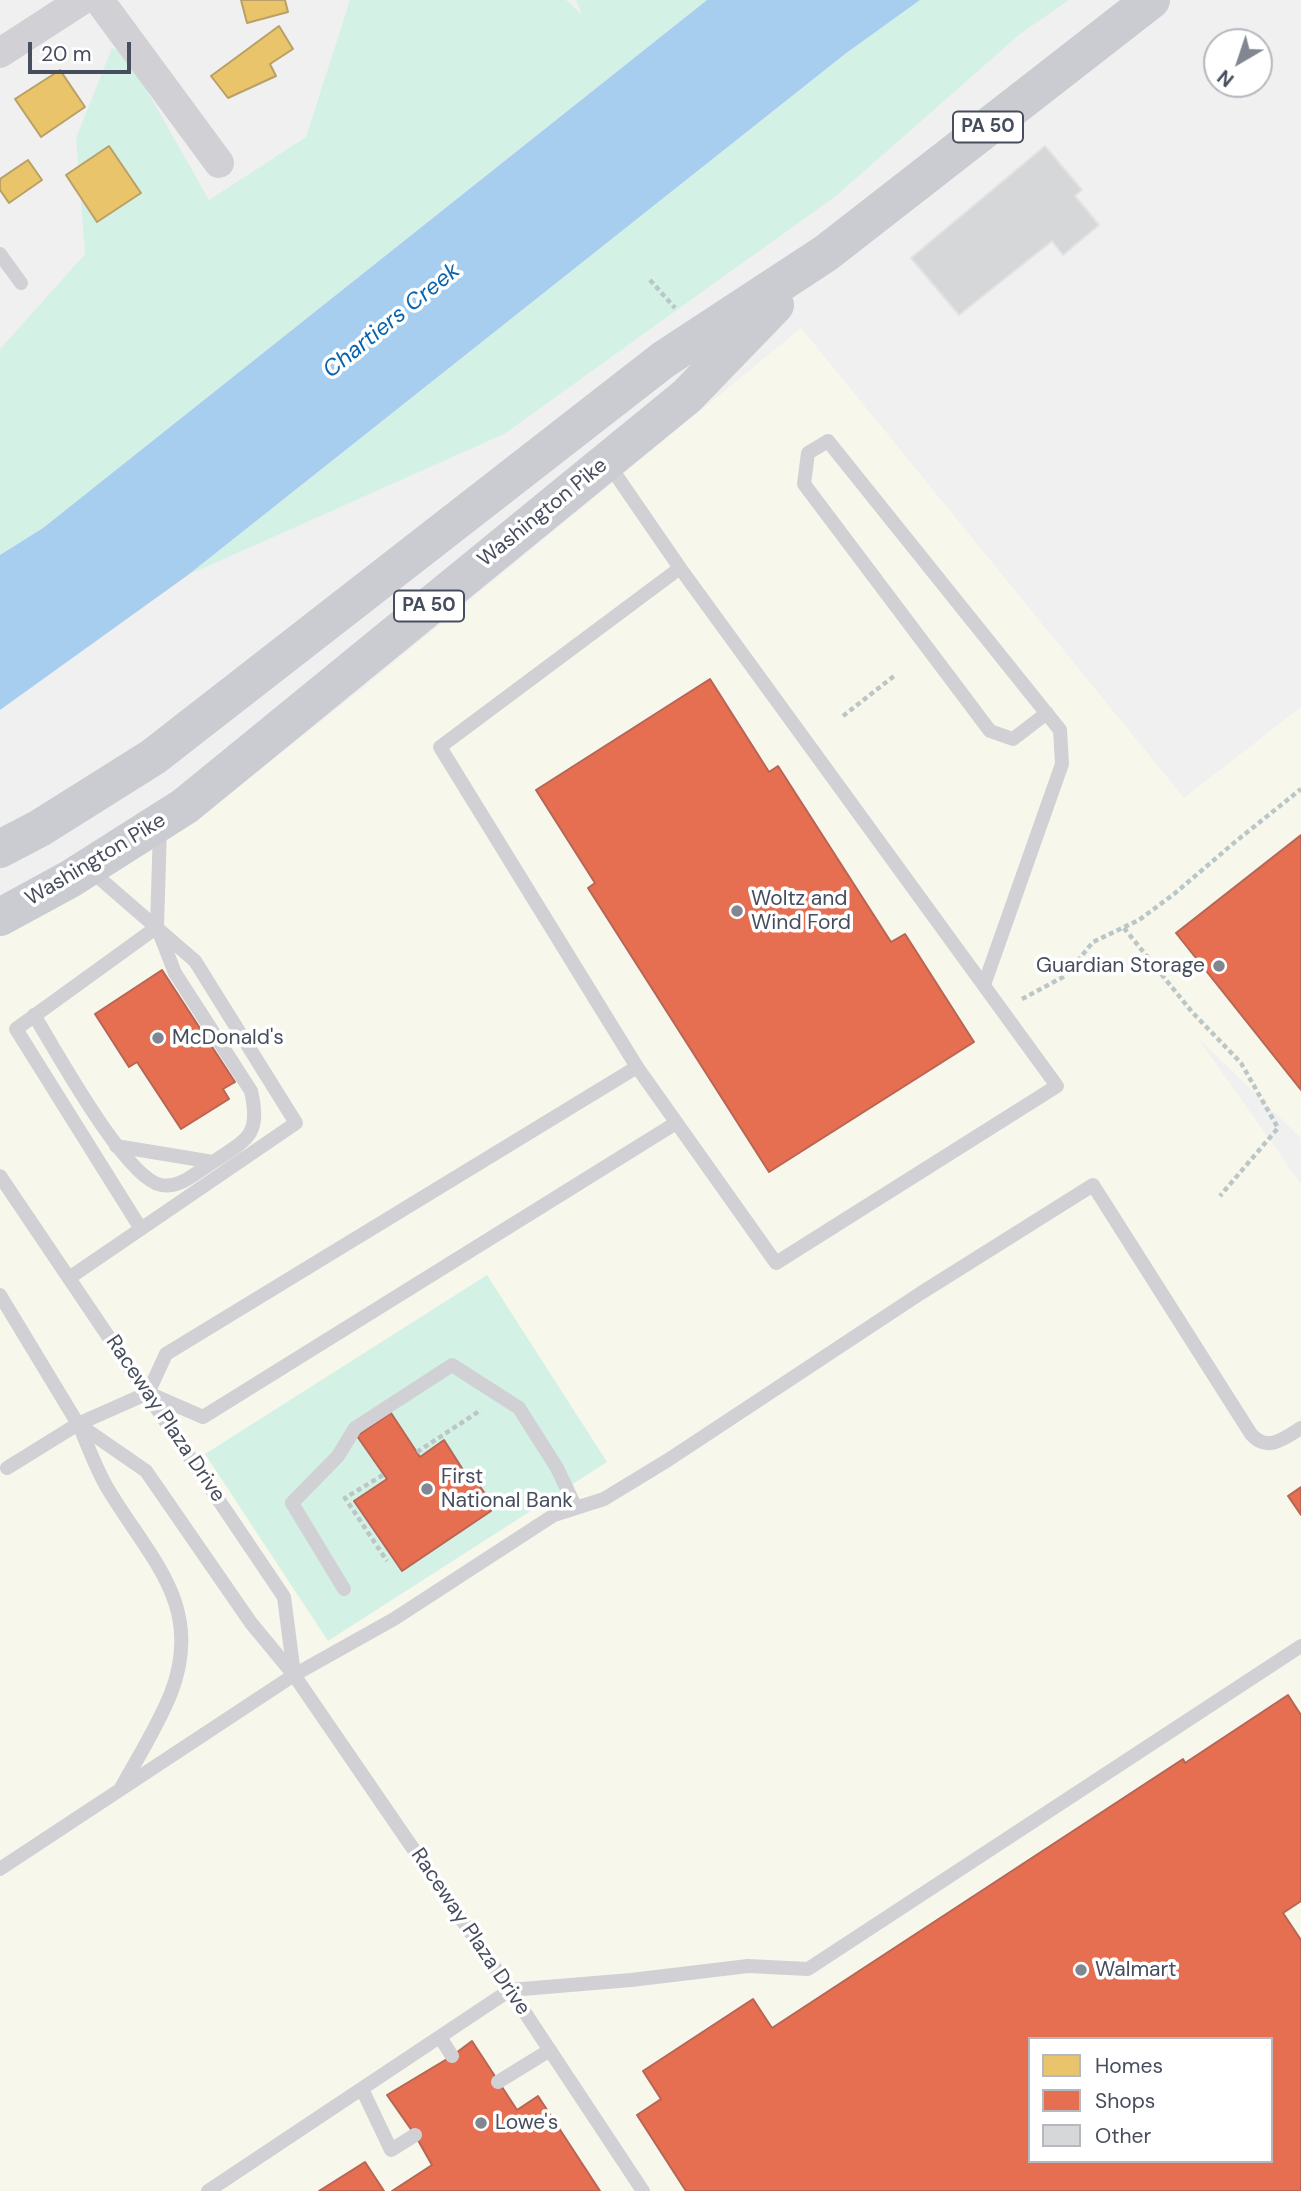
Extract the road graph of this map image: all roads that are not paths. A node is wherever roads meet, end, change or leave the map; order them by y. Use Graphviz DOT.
graph roads {
  1 [pos="82,0"];
  2 [pos="99,0"];
  3 [pos="1150,0"];
  4 [pos="0,53"];
  5 [pos="219,163"];
  6 [pos="826,253"];
  7 [pos="0,254"];
  8 [pos="21,284"];
  9 [pos="607,461"];
  10 [pos="680,568"];
  11 [pos="1046,713"];
  12 [pos="161,822"];
  13 [pos="0,849"];
  14 [pos="87,868"];
  15 [pos="0,917"];
  16 [pos="157,927"];
  17 [pos="984,985"];
  18 [pos="34,1016"];
  19 [pos="637,1067"];
  20 [pos="677,1123"];
  21 [pos="116,1146"];
  22 [pos="213,1161"];
  23 [pos="0,1176"];
  24 [pos="141,1229"];
  25 [pos="69,1278"];
  26 [pos="0,1295"];
  27 [pos="148,1393"];
  28 [pos="78,1424"];
  29 [pos="1301,1428"];
  30 [pos="7,1468"];
  31 [pos="576,1508"];
  32 [pos="344,1589"];
  33 [pos="1301,1646"];
  34 [pos="294,1675"];
  35 [pos="119,1792"];
  36 [pos="0,1869"];
  37 [pos="510,1990"];
  38 [pos="440,2037"];
  39 [pos="550,2050"];
  40 [pos="452,2056"];
  41 [pos="498,2082"];
  42 [pos="362,2089"];
  43 [pos="415,2135"];
  44 [pos="208,2191"];
  45 [pos="643,2191"];
  1 -- 4 [label="street"];
  2 -- 5 [label="street"];
  3 -- 6 [label="main road, Washington Pike / PA 50"];
  6 -- 9 [label="main road, Washington Pike / PA 50"];
  6 -- 13 [label="main road, Washington Pike / PA 50"];
  7 -- 8 [label="lane"];
  9 -- 10 [label="lane"];
  9 -- 12 [label="main road, Washington Pike / PA 50"];
  10 -- 17 [label="lane"];
  10 -- 19 [label="lane"];
  11 -- 11 [label="lane"];
  11 -- 17 [label="lane"];
  12 -- 14 [label="main road, Washington Pike / PA 50"];
  12 -- 16 [label="lane"];
  14 -- 15 [label="main road, Washington Pike / PA 50"];
  14 -- 16 [label="lane"];
  16 -- 18 [label="lane"];
  16 -- 22 [label="lane"];
  16 -- 24 [label="lane"];
  17 -- 20 [label="lane"];
  18 -- 21 [label="lane"];
  18 -- 24 [label="lane"];
  19 -- 20 [label="lane"];
  19 -- 27 [label="lane"];
  20 -- 27 [label="lane"];
  21 -- 22 [label="lane"];
  21 -- 22 [label="lane"];
  23 -- 25 [label="lane, Raceway Plaza Drive"];
  24 -- 25 [label="lane"];
  25 -- 27 [label="lane, Raceway Plaza Drive"];
  26 -- 28 [label="lane, Raceway Plaza Drive"];
  27 -- 28 [label="lane"];
  27 -- 34 [label="lane, Raceway Plaza Drive"];
  28 -- 30 [label="lane"];
  28 -- 34 [label="lane, Raceway Plaza Drive"];
  28 -- 35 [label="lane"];
  29 -- 31 [label="lane"];
  31 -- 32 [label="lane"];
  31 -- 34 [label="lane"];
  33 -- 37 [label="lane"];
  34 -- 35 [label="lane"];
  34 -- 37 [label="lane, Raceway Plaza Drive"];
  35 -- 36 [label="lane"];
  37 -- 38 [label="lane"];
  37 -- 39 [label="lane, Raceway Plaza Drive"];
  38 -- 40 [label="lane"];
  38 -- 42 [label="lane"];
  39 -- 41 [label="lane"];
  39 -- 45 [label="lane, Raceway Plaza Drive"];
  42 -- 43 [label="lane"];
  42 -- 44 [label="lane"];
}
